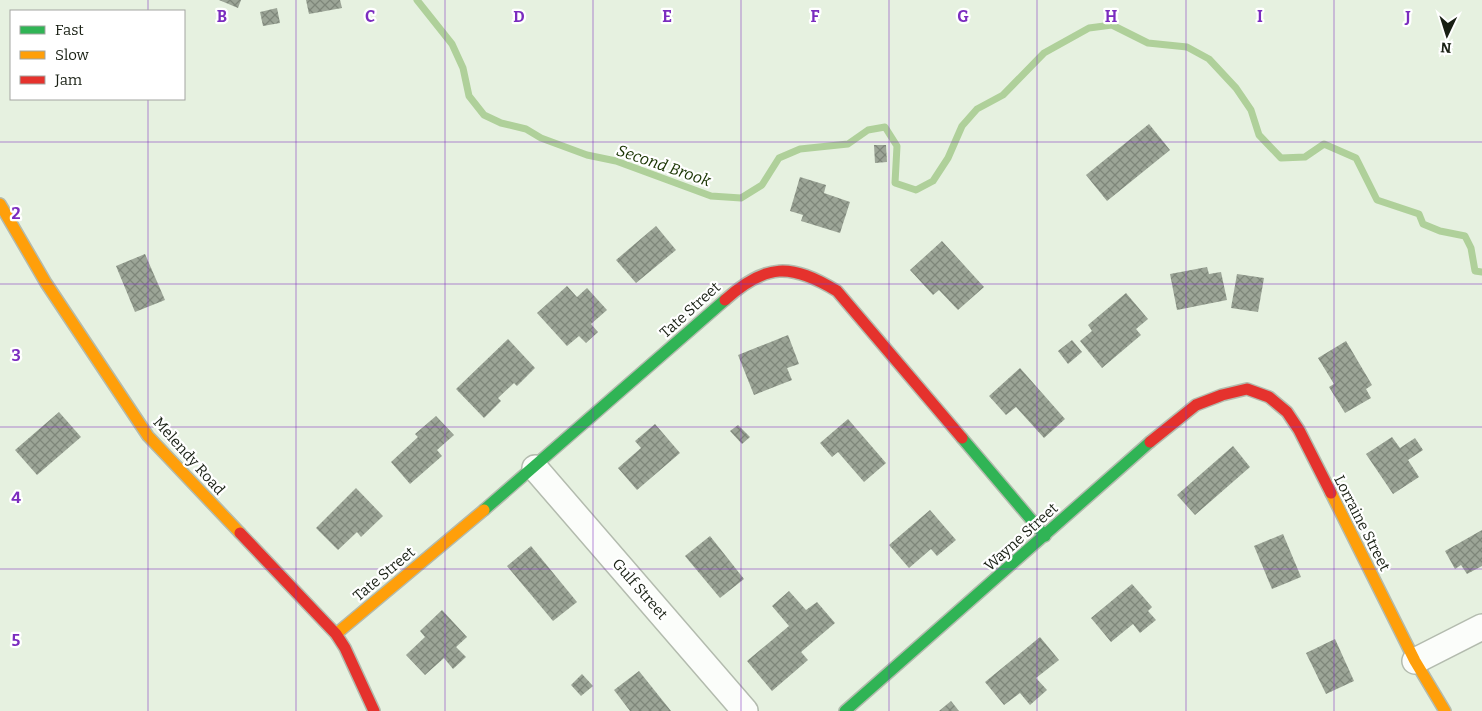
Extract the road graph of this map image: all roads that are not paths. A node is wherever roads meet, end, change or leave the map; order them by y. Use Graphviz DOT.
graph roads {
  1 [pos="0,204"];
  2 [pos="1222,394"];
  3 [pos="535,468"];
  4 [pos="1045,536"];
  5 [pos="1482,627"];
  6 [pos="336,634"];
  7 [pos="1414,660"];
  8 [pos="374,711"];
  9 [pos="745,711"];
  10 [pos="845,711"];
  11 [pos="1445,711"];
  1 -- 6 [label="street, Melendy Road"];
  2 -- 4 [label="street, Wayne Street"];
  2 -- 7 [label="street, Lorraine Street"];
  3 -- 4 [label="street, Tate Street"];
  3 -- 6 [label="street, Tate Street"];
  3 -- 9 [label="street, Gulf Street"];
  4 -- 10 [label="street, Wayne Street"];
  5 -- 7 [label="street"];
  6 -- 8 [label="street, Melendy Road"];
  7 -- 11 [label="street, Lorraine Street"];
}
